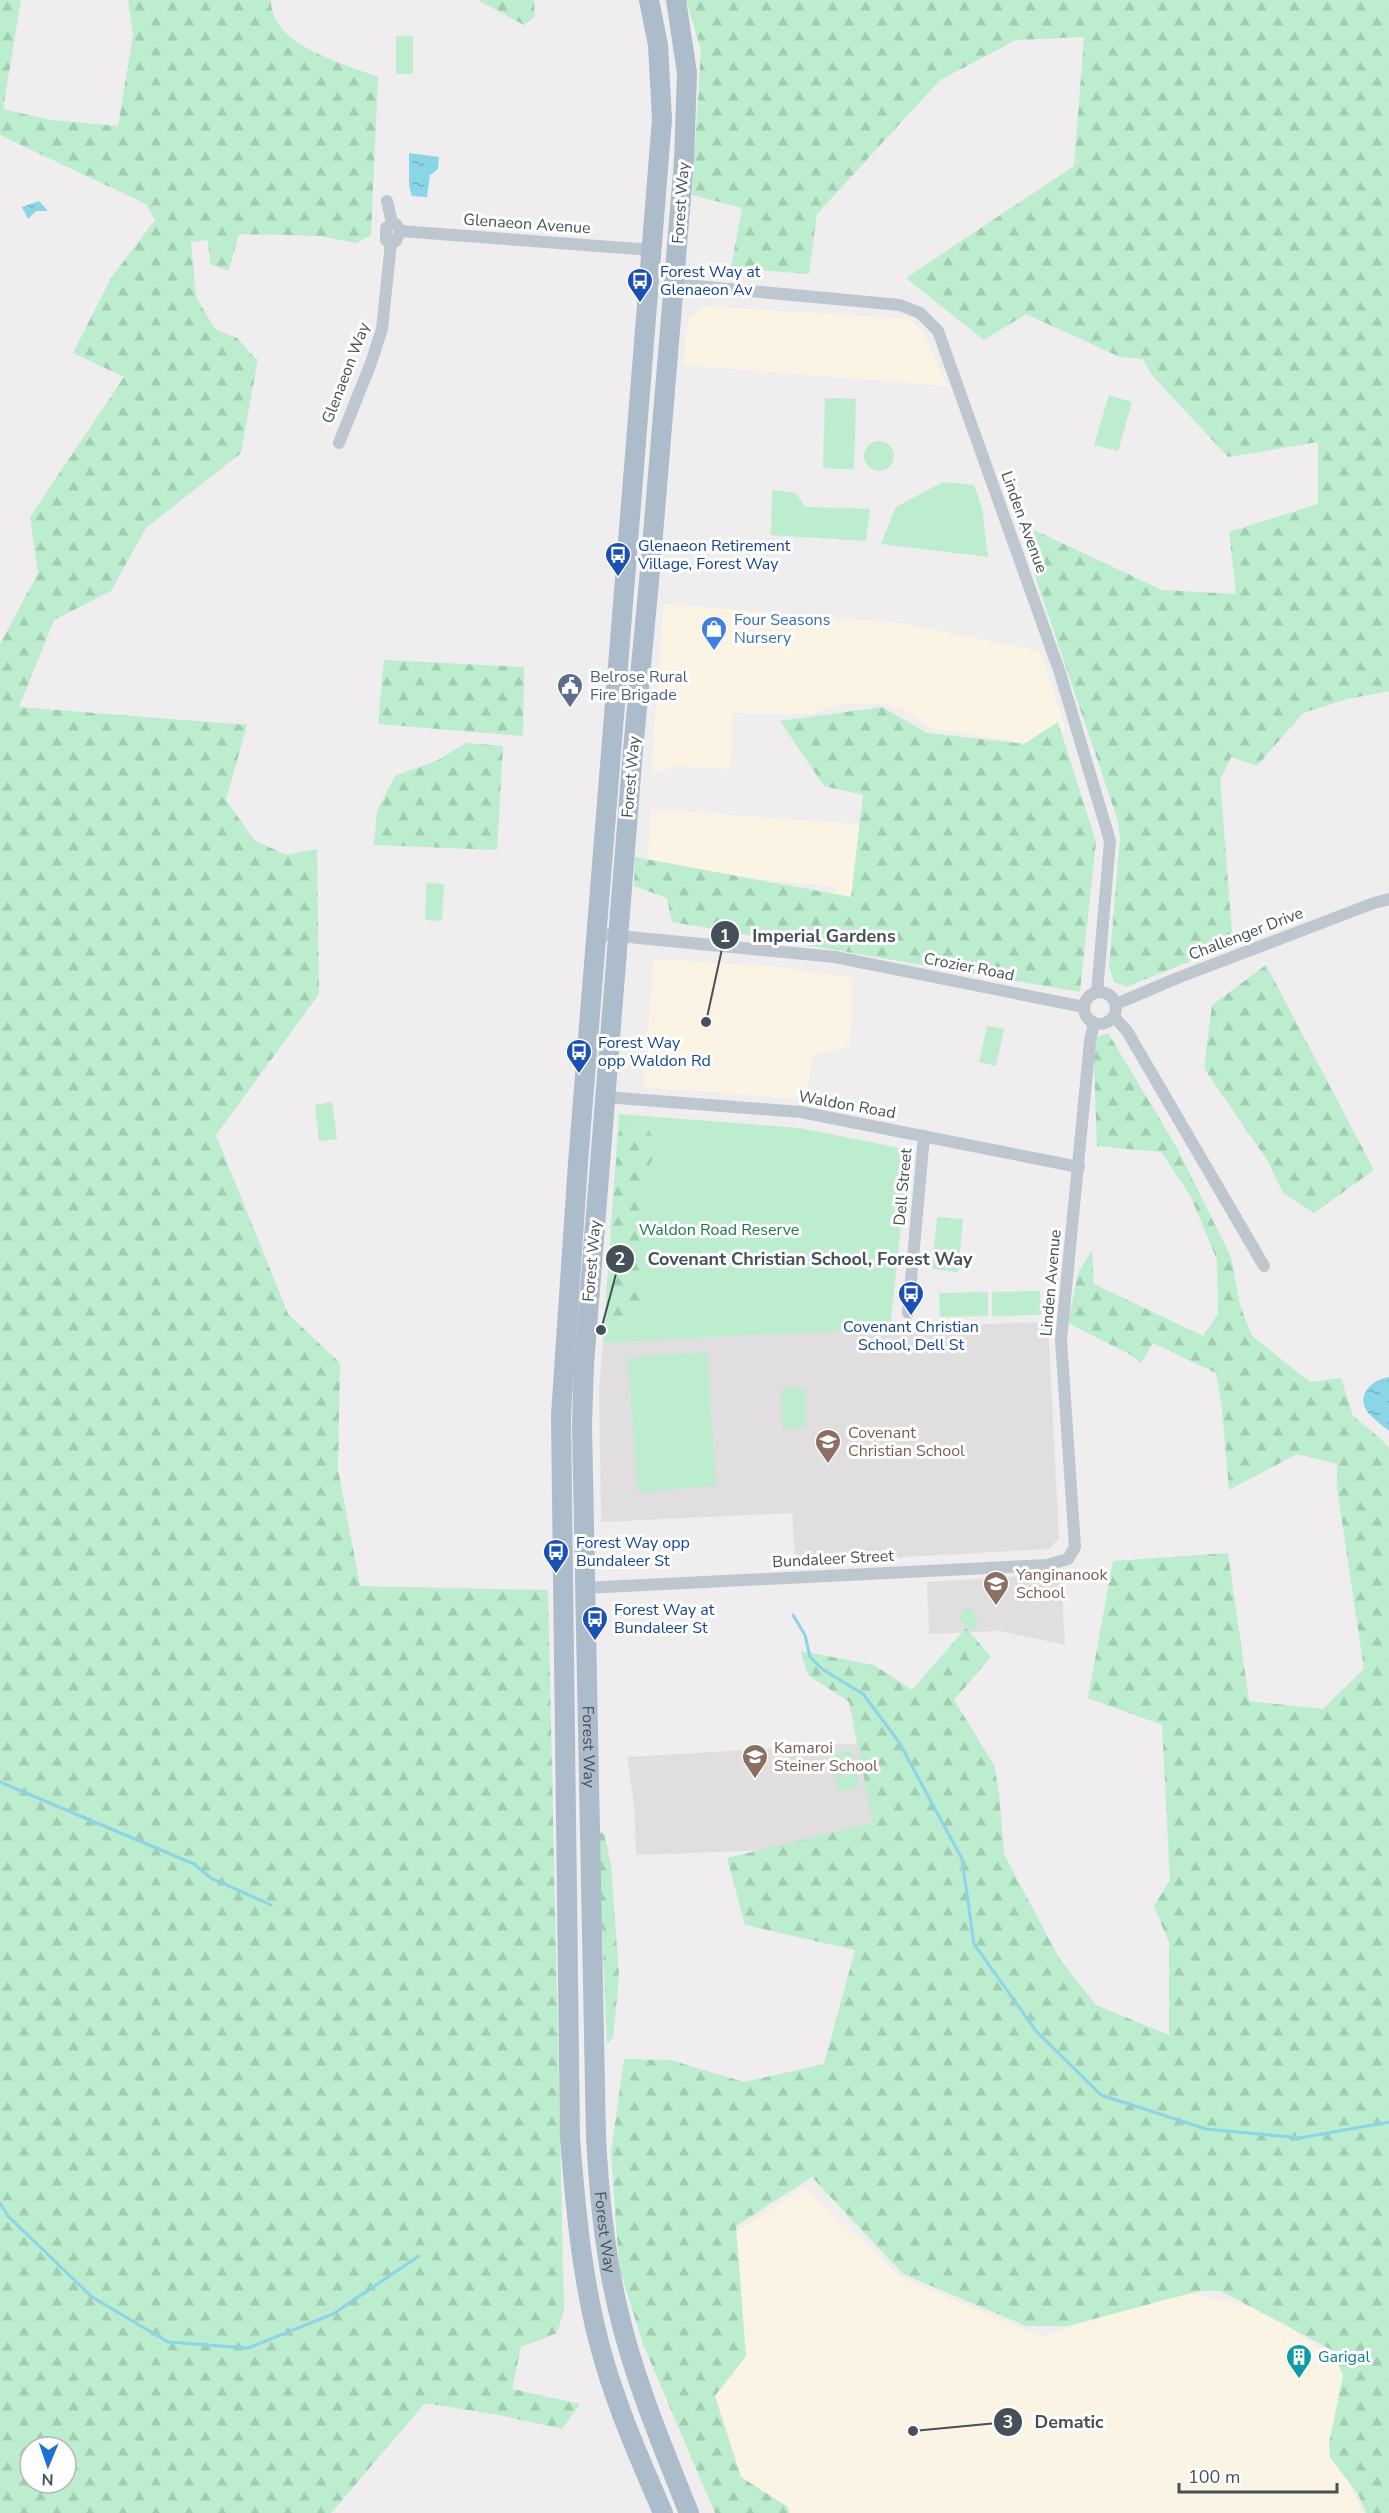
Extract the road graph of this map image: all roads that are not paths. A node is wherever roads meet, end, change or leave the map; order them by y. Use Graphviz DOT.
graph roads {
  1 [pos="649,0"];
  2 [pos="676,0"];
  3 [pos="684,160"];
  4 [pos="387,201"];
  5 [pos="396,227"];
  6 [pos="652,250"];
  7 [pos="675,284"];
  8 [pos="669,357"];
  9 [pos="339,443"];
  10 [pos="1389,899"];
  11 [pos="598,934"];
  12 [pos="618,936"];
  13 [pos="1097,992"];
  14 [pos="1084,1007"];
  15 [pos="1115,1010"];
  16 [pos="1094,1023"];
  17 [pos="606,1097"];
  18 [pos="924,1136"];
  19 [pos="1079,1167"];
  20 [pos="1264,1266"];
  21 [pos="908,1313"];
  22 [pos="1075,1547"];
  23 [pos="584,1588"];
  24 [pos="663,2513"];
  25 [pos="689,2513"];
  1 -- 6 [label="main road, Forest Way"];
  2 -- 3 [label="main road, Forest Way"];
  3 -- 6 [label="main road"];
  3 -- 7 [label="main road, Forest Way"];
  4 -- 5 [label="street"];
  5 -- 6 [label="street, Glenaeon Avenue"];
  5 -- 9 [label="street, Glenaeon Way"];
  6 -- 8 [label="main road"];
  6 -- 11 [label="main road, Forest Way"];
  7 -- 8 [label="main road, Forest Way"];
  7 -- 13 [label="street, Linden Avenue"];
  8 -- 12 [label="main road, Forest Way"];
  10 -- 15 [label="street, Challenger Drive"];
  11 -- 12 [label="street, Crozier Road"];
  11 -- 24 [label="main road, Forest Way"];
  12 -- 14 [label="street, Crozier Road"];
  12 -- 17 [label="main road, Forest Way"];
  13 -- 14 [label="street"];
  13 -- 15 [label="street"];
  14 -- 16 [label="street"];
  15 -- 16 [label="street"];
  15 -- 20 [label="street"];
  16 -- 19 [label="street, Linden Avenue"];
  17 -- 18 [label="street, Waldon Road"];
  17 -- 23 [label="main road, Forest Way"];
  18 -- 19 [label="street, Waldon Road"];
  18 -- 21 [label="street, Dell Street"];
  19 -- 22 [label="street, Linden Avenue"];
  22 -- 23 [label="street, Bundaleer Street"];
  23 -- 25 [label="main road, Forest Way"];
}
